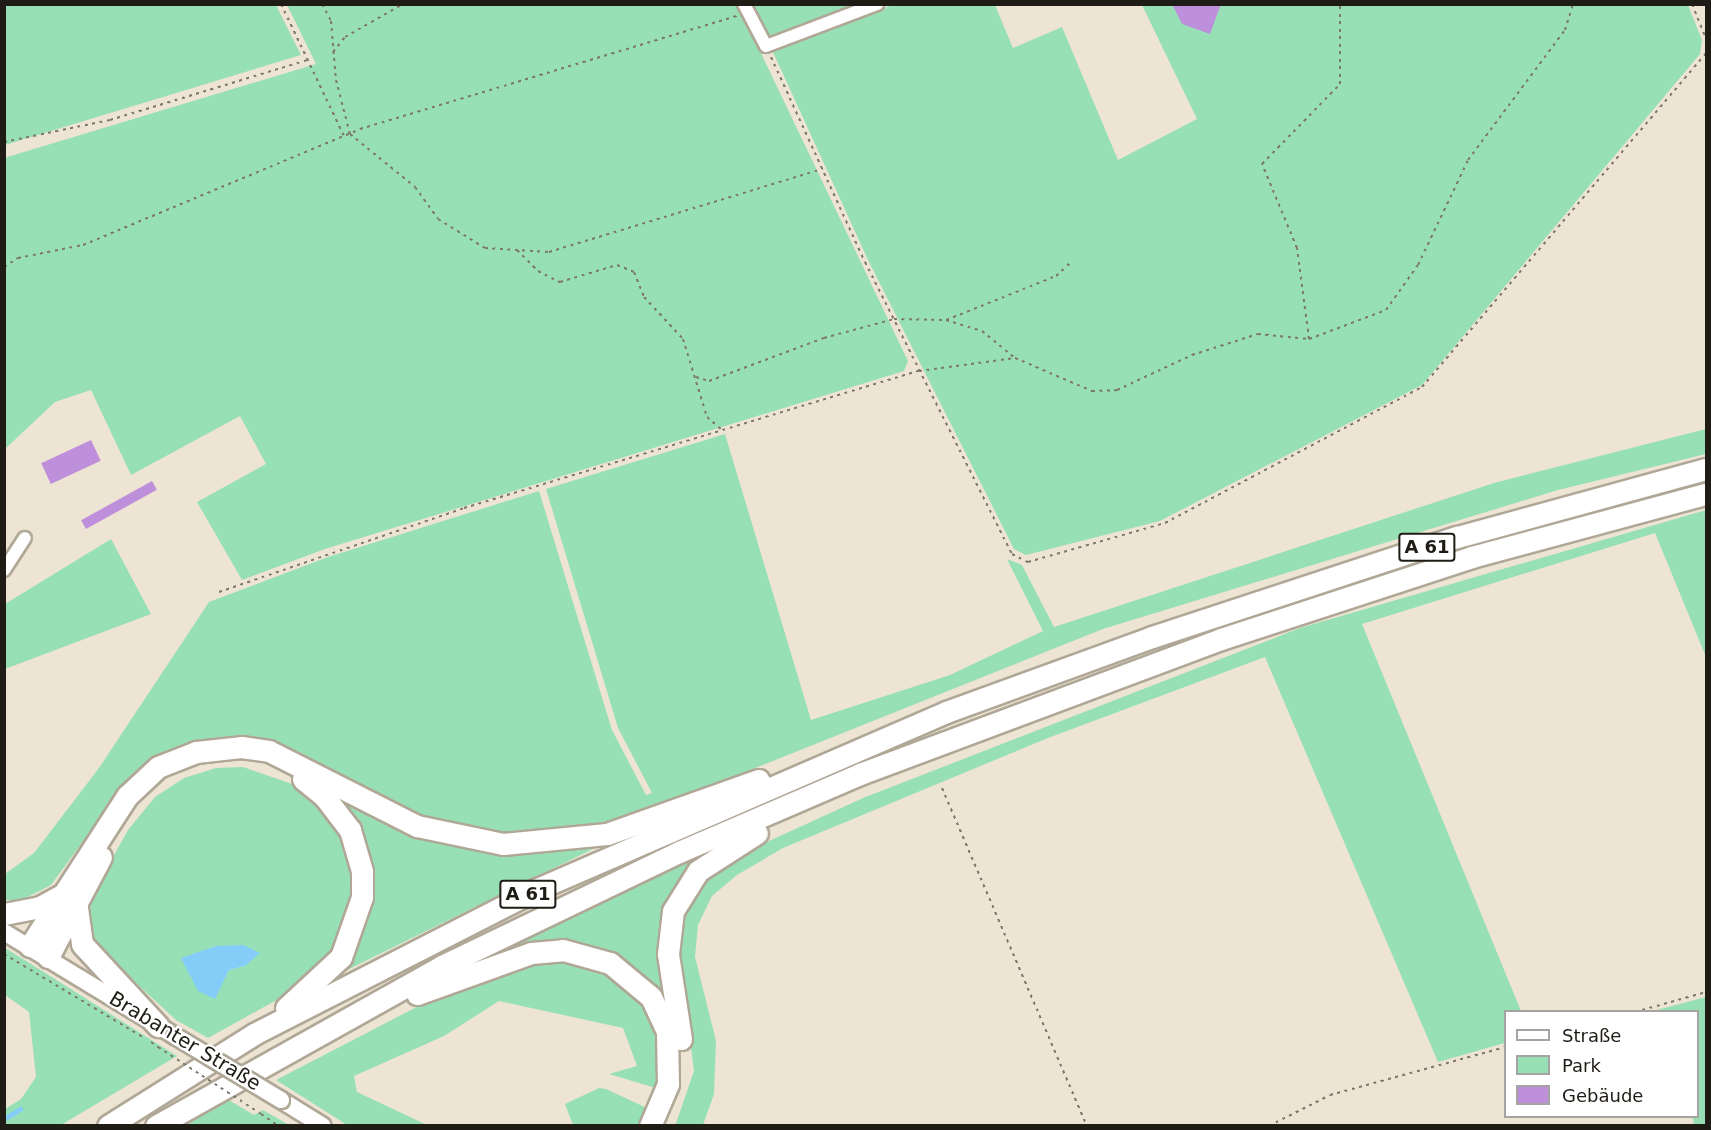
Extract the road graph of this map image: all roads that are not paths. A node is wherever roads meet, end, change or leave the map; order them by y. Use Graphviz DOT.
graph roads {
  1 [pos="878,4"];
  2 [pos="746,9"];
  3 [pos="1707,470"];
  4 [pos="1707,494"];
  5 [pos="25,538"];
  6 [pos="4,570"];
  7 [pos="810,769"];
  8 [pos="860,774"];
  9 [pos="69,901"];
  10 [pos="4,914"];
  11 [pos="4,932"];
  12 [pos="39,952"];
  13 [pos="348,1015"];
  14 [pos="167,1031"];
  15 [pos="254,1034"];
  16 [pos="108,1125"];
  17 [pos="156,1125"];
  18 [pos="322,1125"];
  19 [pos="650,1125"];
  20 [pos="662,1125"];
  1 -- 2 [label="street"];
  3 -- 7 [label="highway, A 61"];
  4 -- 8 [label="highway, A 61"];
  5 -- 6 [label="street"];
  7 -- 9 [label="highway"];
  7 -- 15 [label="highway, A 61"];
  8 -- 13 [label="highway, A 61"];
  8 -- 20 [label="highway"];
  9 -- 10 [label="highway"];
  9 -- 12 [label="highway"];
  9 -- 14 [label="highway"];
  9 -- 15 [label="highway"];
  11 -- 12 [label="main road, Brabanter Straße"];
  12 -- 14 [label="main road, Brabanter Straße"];
  13 -- 17 [label="highway, A 61"];
  13 -- 19 [label="highway"];
  14 -- 18 [label="main road, Brabanter Straße, bridge"];
  15 -- 16 [label="highway, A 61"];
}
